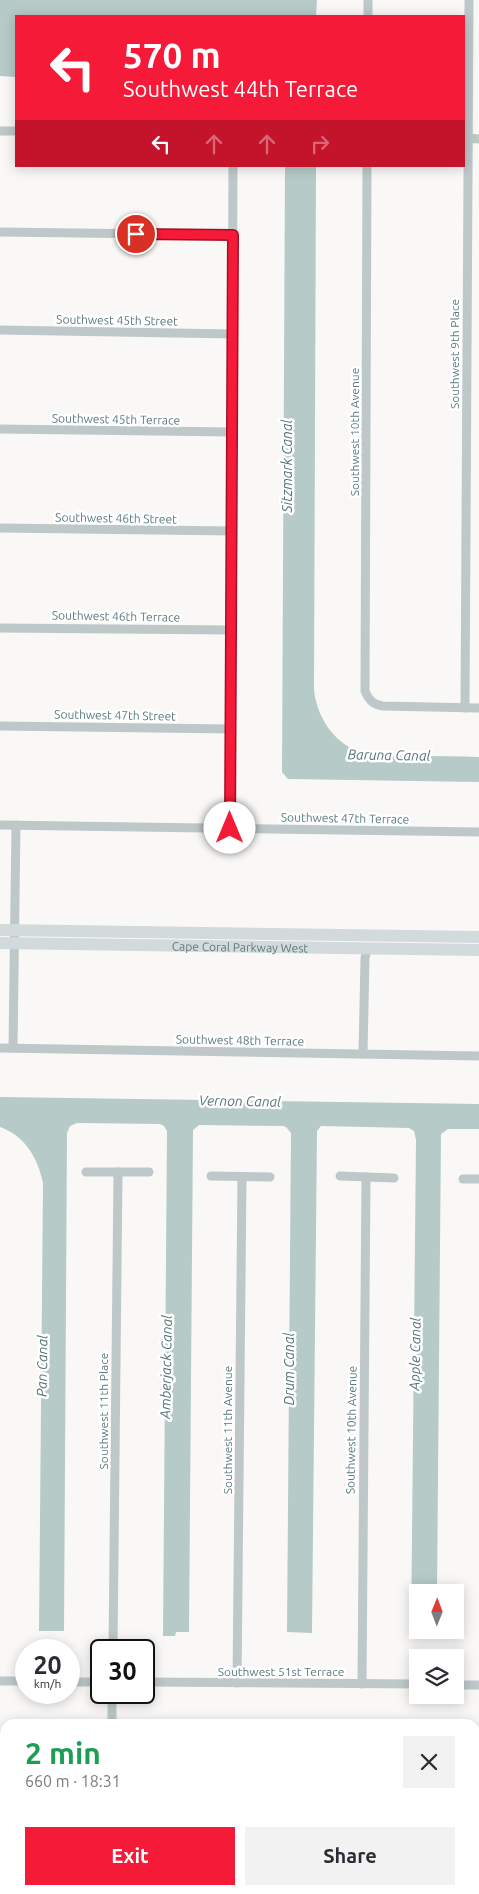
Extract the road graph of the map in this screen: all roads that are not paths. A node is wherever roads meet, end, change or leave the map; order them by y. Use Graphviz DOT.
graph roads {
  1 [pos="368,0"];
  2 [pos="469,0"];
  3 [pos="368,15"];
  4 [pos="0,131"];
  5 [pos="15,131"];
  6 [pos="466,138"];
  7 [pos="479,139"];
  8 [pos="233,167"];
  9 [pos="367,167"];
  10 [pos="0,232"];
  11 [pos="233,235"];
  12 [pos="0,330"];
  13 [pos="233,334"];
  14 [pos="0,430"];
  15 [pos="232,432"];
  16 [pos="0,528"];
  17 [pos="232,531"];
  18 [pos="0,628"];
  19 [pos="231,630"];
  20 [pos="465,708"];
  21 [pos="479,708"];
  22 [pos="0,726"];
  23 [pos="230,729"];
  24 [pos="0,825"];
  25 [pos="16,825"];
  26 [pos="230,828"];
  27 [pos="479,832"];
  28 [pos="0,930"];
  29 [pos="356,935"];
  30 [pos="15,937"];
  31 [pos="462,937"];
  32 [pos="479,937"];
  33 [pos="0,943"];
  34 [pos="267,947"];
  35 [pos="367,948"];
  36 [pos="479,950"];
  37 [pos="0,1048"];
  38 [pos="13,1048"];
  39 [pos="363,1054"];
  40 [pos="479,1056"];
  41 [pos="86,1172"];
  42 [pos="118,1172"];
  43 [pos="149,1172"];
  44 [pos="212,1176"];
  45 [pos="340,1176"];
  46 [pos="242,1177"];
  47 [pos="270,1177"];
  48 [pos="366,1177"];
  49 [pos="394,1178"];
  50 [pos="463,1179"];
  51 [pos="479,1179"];
  52 [pos="113,1639"];
  53 [pos="0,1681"];
  54 [pos="15,1681"];
  55 [pos="155,1682"];
  56 [pos="237,1683"];
  57 [pos="362,1684"];
  58 [pos="409,1684"];
  59 [pos="464,1684"];
  60 [pos="479,1685"];
  61 [pos="112,1704"];
  62 [pos="112,1719"];
  1 -- 3 [label="street"];
  2 -- 6 [label="street, Southwest 9th Place"];
  4 -- 5 [label="street"];
  6 -- 7 [label="street"];
  6 -- 20 [label="street, Southwest 9th Place"];
  8 -- 11 [label="street"];
  9 -- 20 [label="street, Southwest 10th Avenue"];
  10 -- 11 [label="street"];
  11 -- 13 [label="street"];
  12 -- 13 [label="street, Southwest 45th Street"];
  13 -- 15 [label="street"];
  14 -- 15 [label="street, Southwest 45th Terrace"];
  15 -- 17 [label="street"];
  16 -- 17 [label="street, Southwest 46th Street"];
  17 -- 19 [label="street"];
  18 -- 19 [label="street, Southwest 46th Terrace"];
  19 -- 23 [label="street"];
  20 -- 21 [label="street"];
  22 -- 23 [label="street, Southwest 47th Street"];
  23 -- 26 [label="street"];
  24 -- 25 [label="street, Southwest 47th Terrace"];
  25 -- 26 [label="street, Southwest 47th Terrace"];
  25 -- 30 [label="street"];
  26 -- 27 [label="street, Southwest 47th Terrace"];
  28 -- 30 [label="main road, Cape Coral Parkway West"];
  29 -- 30 [label="main road, Cape Coral Parkway West"];
  29 -- 31 [label="main road, Cape Coral Parkway West"];
  29 -- 34 [label="main road"];
  30 -- 33 [label="main road, Cape Coral Parkway West"];
  30 -- 34 [label="main road, Cape Coral Parkway West"];
  30 -- 38 [label="street"];
  31 -- 32 [label="main road, Cape Coral Parkway West"];
  31 -- 35 [label="main road"];
  34 -- 35 [label="main road, Cape Coral Parkway West"];
  35 -- 36 [label="main road, Cape Coral Parkway West"];
  35 -- 39 [label="street"];
  37 -- 38 [label="street, Southwest 48th Terrace"];
  38 -- 39 [label="street, Southwest 48th Terrace"];
  39 -- 40 [label="street, Southwest 48th Terrace"];
  41 -- 42 [label="street"];
  42 -- 43 [label="street"];
  42 -- 52 [label="street, Southwest 11th Place"];
  44 -- 46 [label="street"];
  45 -- 48 [label="street"];
  46 -- 47 [label="street"];
  46 -- 56 [label="street, Southwest 11th Avenue"];
  48 -- 49 [label="street"];
  48 -- 57 [label="street, Southwest 10th Avenue"];
  50 -- 51 [label="street"];
  53 -- 54 [label="street"];
  55 -- 56 [label="street, Southwest 51st Terrace"];
  56 -- 57 [label="street, Southwest 51st Terrace"];
  57 -- 58 [label="street, Southwest 51st Terrace"];
  59 -- 60 [label="street"];
  61 -- 62 [label="street"];
}
